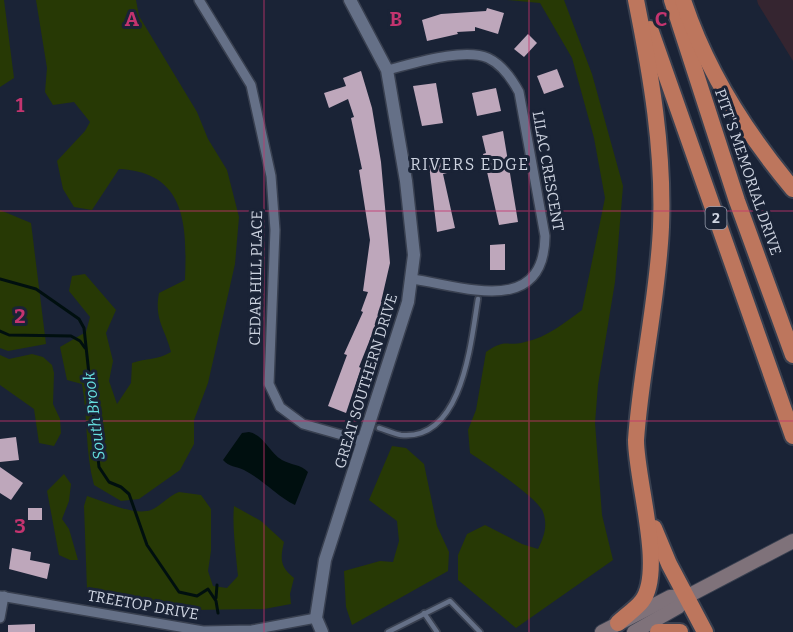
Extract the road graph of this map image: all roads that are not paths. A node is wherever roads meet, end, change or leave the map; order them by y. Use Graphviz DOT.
graph roads {
  1 [pos="199,0"];
  2 [pos="350,0"];
  3 [pos="638,0"];
  4 [pos="672,0"];
  5 [pos="683,0"];
  6 [pos="387,70"];
  7 [pos="793,189"];
  8 [pos="412,279"];
  9 [pos="478,299"];
  10 [pos="793,355"];
  11 [pos="379,428"];
  12 [pos="793,436"];
  13 [pos="363,441"];
  14 [pos="640,490"];
  15 [pos="793,541"];
  16 [pos="2,596"];
  17 [pos="688,596"];
  18 [pos="424,613"];
  19 [pos="0,618"];
  20 [pos="316,618"];
  21 [pos="618,623"];
  22 [pos="322,632"];
  23 [pos="388,632"];
  24 [pos="437,632"];
  25 [pos="480,632"];
  26 [pos="602,632"];
  27 [pos="634,632"];
  28 [pos="658,632"];
  29 [pos="680,632"];
  30 [pos="705,632"];
  1 -- 13 [label="street, CEDAR HILL PLACE"];
  2 -- 6 [label="street, GREAT SOUTHERN DRIVE"];
  3 -- 12 [label="highway, 2"];
  3 -- 14 [label="highway"];
  4 -- 10 [label="highway, PITT'S MEMORIAL DRIVE / 2"];
  5 -- 7 [label="highway"];
  6 -- 8 [label="street, GREAT SOUTHERN DRIVE"];
  6 -- 8 [label="street, LILAC CRESCENT"];
  8 -- 13 [label="street, GREAT SOUTHERN DRIVE"];
  9 -- 11 [label="lane"];
  13 -- 20 [label="street, GREAT SOUTHERN DRIVE"];
  14 -- 17 [label="highway"];
  14 -- 21 [label="highway"];
  15 -- 17 [label="main road"];
  16 -- 19 [label="street"];
  16 -- 20 [label="street, TREETOP DRIVE"];
  17 -- 21 [label="main road"];
  17 -- 27 [label="main road"];
  17 -- 30 [label="highway"];
  18 -- 23 [label="lane"];
  18 -- 24 [label="lane"];
  18 -- 25 [label="lane"];
  20 -- 22 [label="street"];
  21 -- 26 [label="main road"];
  28 -- 29 [label="highway"];
}
